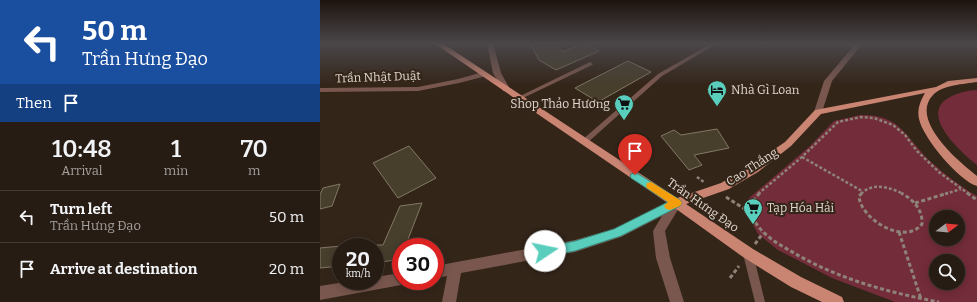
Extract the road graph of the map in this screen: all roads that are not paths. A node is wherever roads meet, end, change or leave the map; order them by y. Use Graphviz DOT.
graph roads {
  1 [pos="458,57"];
  2 [pos="493,57"];
  3 [pos="691,57"];
  4 [pos="848,57"];
  5 [pos="590,64"];
  6 [pos="483,74"];
  7 [pos="977,80"];
  8 [pos="506,89"];
  9 [pos="936,89"];
  10 [pos="320,90"];
  11 [pos="519,98"];
  12 [pos="818,112"];
  13 [pos="584,142"];
  14 [pos="977,182"];
  15 [pos="676,203"];
  16 [pos="748,253"];
  17 [pos="455,269"];
  18 [pos="444,271"];
  19 [pos="392,281"];
  20 [pos="320,294"];
  21 [pos="449,302"];
  22 [pos="677,302"];
  23 [pos="760,302"];
  24 [pos="837,302"];
  1 -- 6 [label="main road, Trần Hưng Đạo"];
  2 -- 8 [label="street"];
  3 -- 13 [label="lane"];
  4 -- 12 [label="street, Cao Thắng"];
  5 -- 11 [label="lane"];
  6 -- 8 [label="main road, Trần Hưng Đạo"];
  6 -- 10 [label="street, Trần Nhật Duật"];
  7 -- 9 [label="main road"];
  8 -- 11 [label="main road, Trần Hưng Đạo"];
  9 -- 12 [label="main road"];
  9 -- 14 [label="main road"];
  11 -- 13 [label="main road, Trần Hưng Đạo"];
  12 -- 15 [label="main road, Cao Thắng"];
  13 -- 15 [label="main road, Trần Hưng Đạo"];
  15 -- 16 [label="main road, Trần Hưng Đạo"];
  15 -- 17 [label="street, Cao Thắng"];
  15 -- 22 [label="street"];
  16 -- 23 [label="lane"];
  16 -- 24 [label="main road, Trần Hưng Đạo"];
  17 -- 18 [label="street, Cao Thắng"];
  17 -- 21 [label="street"];
  19 -- 20 [label="street"];
}
